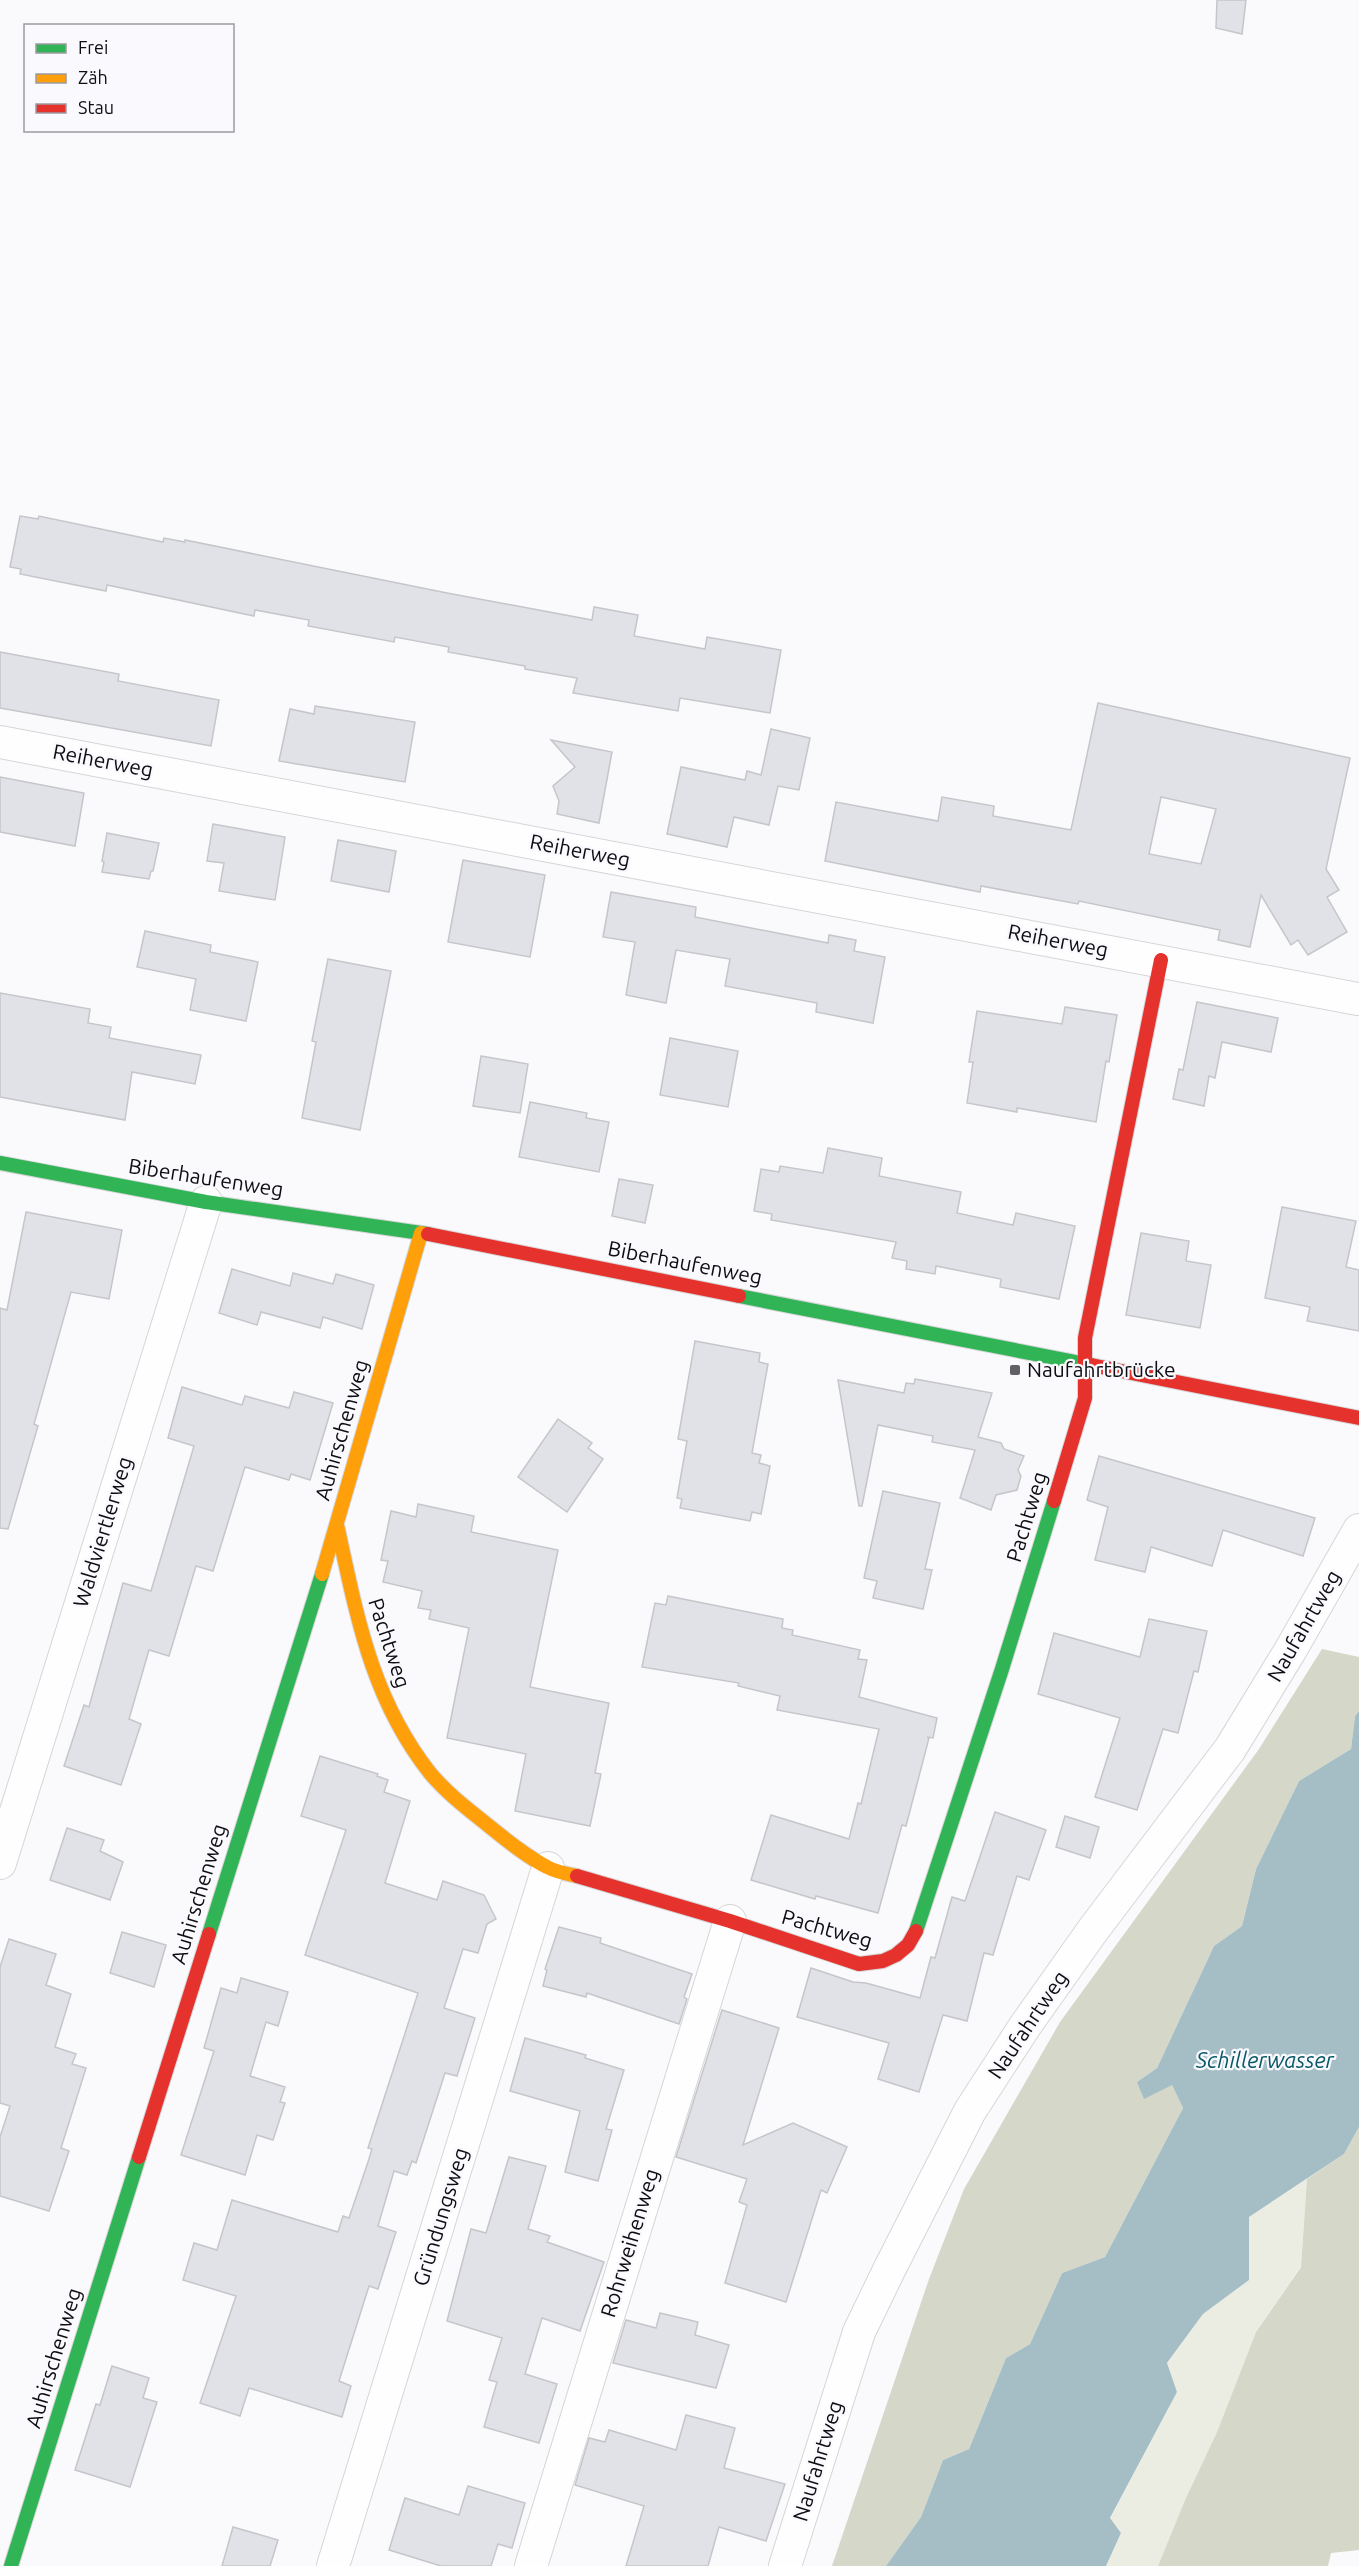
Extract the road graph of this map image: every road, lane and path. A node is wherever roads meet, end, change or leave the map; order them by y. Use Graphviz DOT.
graph roads {
  1 [pos="0,742"];
  2 [pos="1161,960"];
  3 [pos="1358,999"];
  4 [pos="0,1163"];
  5 [pos="207,1202"];
  6 [pos="421,1233"];
  7 [pos="1086,1364"];
  8 [pos="1359,1418"];
  9 [pos="337,1525"];
  10 [pos="1359,1530"];
  11 [pos="0,1863"];
  12 [pos="548,1868"];
  13 [pos="730,1920"];
  14 [pos="10,2566"];
  15 [pos="333,2566"];
  16 [pos="531,2566"];
  17 [pos="785,2566"];
  1 -- 2 [label="street, Reiherweg"];
  2 -- 3 [label="street, Reiherweg"];
  2 -- 7 [label="street"];
  4 -- 5 [label="street, Biberhaufenweg"];
  5 -- 6 [label="street, Biberhaufenweg"];
  5 -- 11 [label="street, Waldviertlerweg"];
  6 -- 7 [label="street, Biberhaufenweg"];
  6 -- 9 [label="street, Auhirschenweg"];
  7 -- 8 [label="street, Biberhaufenweg"];
  7 -- 13 [label="street, Pachtweg"];
  9 -- 12 [label="street, Pachtweg"];
  9 -- 14 [label="street, Auhirschenweg"];
  10 -- 17 [label="street, Naufahrtweg"];
  12 -- 13 [label="street, Pachtweg"];
  12 -- 15 [label="street, Gründungsweg"];
  13 -- 16 [label="street, Rohrweihenweg"];
}
